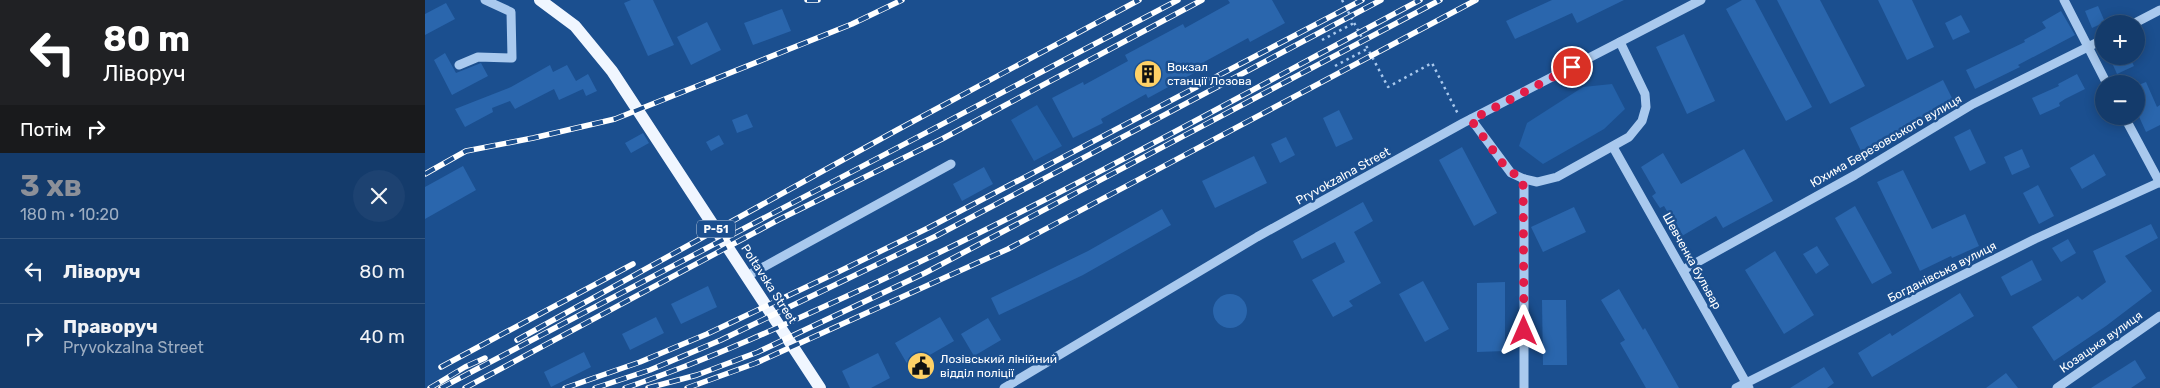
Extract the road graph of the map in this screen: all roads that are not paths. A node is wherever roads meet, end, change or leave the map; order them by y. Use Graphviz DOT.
graph roads {
  1 [pos="485,0"];
  2 [pos="540,0"];
  3 [pos="1701,0"];
  4 [pos="2064,0"];
  5 [pos="2160,10"];
  6 [pos="2145,18"];
  7 [pos="1620,42"];
  8 [pos="2095,44"];
  9 [pos="2088,47"];
  10 [pos="459,65"];
  11 [pos="2102,75"];
  12 [pos="1467,121"];
  13 [pos="2130,125"];
  14 [pos="1613,147"];
  15 [pos="951,164"];
  16 [pos="1523,180"];
  17 [pos="2160,182"];
  18 [pos="1683,270"];
  19 [pos="747,276"];
  20 [pos="2160,316"];
  21 [pos="1747,386"];
  22 [pos="819,388"];
  23 [pos="1004,388"];
  24 [pos="1524,388"];
  25 [pos="1736,388"];
  26 [pos="2057,388"];
  1 -- 10 [label="street"];
  2 -- 19 [label="main road, Poltavska Street / Р-51"];
  3 -- 7 [label="street, Pryvokzalna Street"];
  4 -- 9 [label="street"];
  5 -- 6 [label="street"];
  7 -- 12 [label="street, Pryvokzalna Street"];
  7 -- 14 [label="street"];
  8 -- 9 [label="street, Юхима Березовського вулиця"];
  9 -- 11 [label="street"];
  9 -- 18 [label="street, Юхима Березовського вулиця"];
  12 -- 16 [label="street"];
  12 -- 23 [label="street, Pryvokzalna Street"];
  13 -- 17 [label="street"];
  14 -- 16 [label="street"];
  14 -- 18 [label="street, Шевченка бульвар"];
  15 -- 19 [label="street"];
  16 -- 24 [label="street"];
  17 -- 21 [label="street, Богданівська вулиця"];
  18 -- 21 [label="street, Шевченка бульвар"];
  19 -- 22 [label="main road, Poltavska Street / Р-51"];
  20 -- 26 [label="street, Козацька вулиця"];
  21 -- 25 [label="street, Богданівська вулиця"];
}
